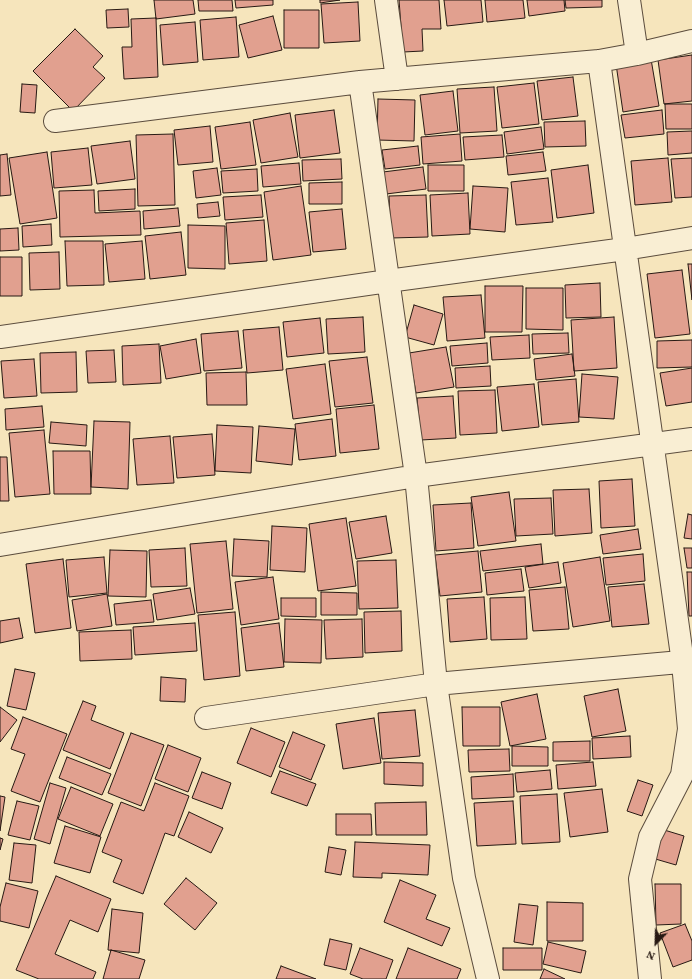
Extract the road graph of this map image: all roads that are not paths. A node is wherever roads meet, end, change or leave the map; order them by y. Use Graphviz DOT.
graph roads {
  1 [pos="386,0"];
  2 [pos="629,0"];
  3 [pos="692,41"];
  4 [pos="636,54"];
  5 [pos="599,61"];
  6 [pos="397,79"];
  7 [pos="360,82"];
  8 [pos="55,121"];
  9 [pos="692,238"];
  10 [pos="625,249"];
  11 [pos="388,281"];
  12 [pos="0,337"];
  13 [pos="692,439"];
  14 [pos="652,443"];
  15 [pos="416,476"];
  16 [pos="0,545"];
  17 [pos="688,662"];
  18 [pos="436,684"];
  19 [pos="206,718"];
  20 [pos="488,979"];
  21 [pos="650,979"];
  1 -- 6 [label="street"];
  2 -- 4 [label="street"];
  3 -- 4 [label="street"];
  4 -- 5 [label="street"];
  5 -- 6 [label="street"];
  5 -- 10 [label="street"];
  6 -- 7 [label="street"];
  7 -- 8 [label="street"];
  7 -- 11 [label="street"];
  9 -- 10 [label="street"];
  10 -- 11 [label="street"];
  10 -- 14 [label="street"];
  11 -- 12 [label="street"];
  11 -- 15 [label="street"];
  13 -- 14 [label="street"];
  14 -- 15 [label="street"];
  14 -- 17 [label="street"];
  15 -- 16 [label="street"];
  15 -- 18 [label="street"];
  17 -- 18 [label="street"];
  17 -- 21 [label="street"];
  18 -- 19 [label="street"];
  18 -- 20 [label="street"];
}
